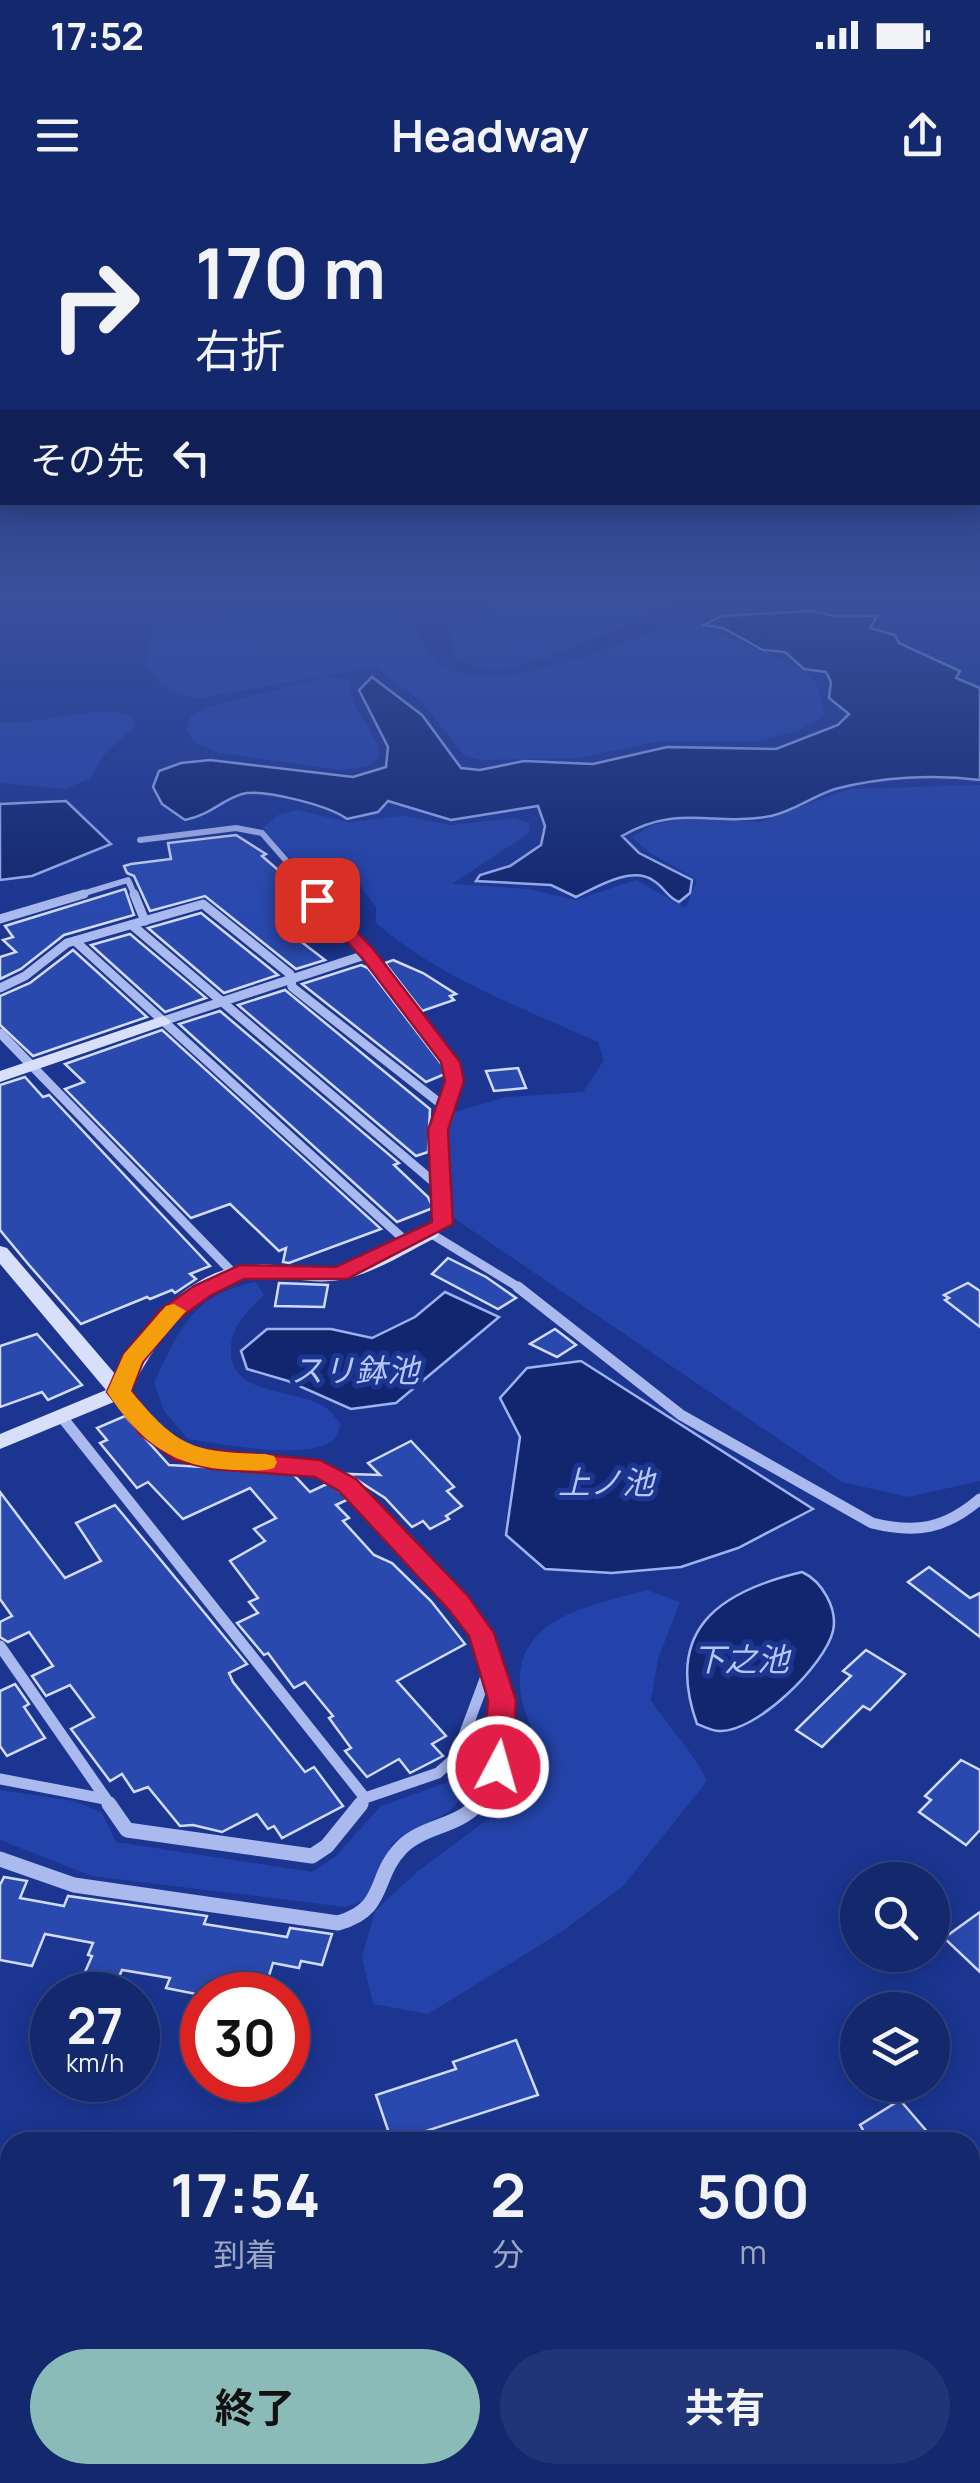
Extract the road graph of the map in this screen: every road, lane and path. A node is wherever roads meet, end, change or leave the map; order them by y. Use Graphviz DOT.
graph roads {
  1 [pos="140,840"];
  2 [pos="0,919"];
  3 [pos="146,921"];
  4 [pos="132,925"];
  5 [pos="75,940"];
  6 [pos="368,954"];
  7 [pos="291,979"];
  8 [pos="0,988"];
  9 [pos="222,1002"];
  10 [pos="163,1021"];
  11 [pos="0,1033"];
  12 [pos="32,1066"];
  13 [pos="0,1077"];
  14 [pos="446,1108"];
  15 [pos="442,1189"];
  16 [pos="430,1233"];
  17 [pos="408,1243"];
  18 [pos="0,1252"];
  19 [pos="234,1274"];
  20 [pos="119,1392"];
  21 [pos="61,1416"];
  22 [pos="0,1442"];
  23 [pos="980,1498"];
  24 [pos="0,1646"];
  25 [pos="491,1662"];
  26 [pos="0,1779"];
  27 [pos="365,1798"];
  28 [pos="105,1799"];
  29 [pos="0,1859"];
  1 -- 6 [label="street"];
  2 -- 3 [label="street"];
  3 -- 4 [label="street"];
  3 -- 7 [label="street"];
  4 -- 5 [label="street"];
  4 -- 9 [label="street"];
  5 -- 8 [label="street"];
  5 -- 10 [label="street"];
  6 -- 7 [label="street"];
  6 -- 14 [label="street"];
  7 -- 9 [label="street"];
  7 -- 14 [label="street"];
  9 -- 10 [label="street"];
  9 -- 15 [label="street"];
  10 -- 12 [label="street"];
  10 -- 17 [label="street"];
  11 -- 12 [label="street"];
  12 -- 13 [label="street"];
  12 -- 19 [label="street"];
  14 -- 15 [label="street"];
  15 -- 16 [label="street"];
  16 -- 17 [label="street"];
  16 -- 23 [label="street"];
  17 -- 19 [label="street"];
  18 -- 20 [label="street"];
  19 -- 20 [label="street"];
  20 -- 21 [label="street"];
  20 -- 25 [label="street"];
  21 -- 22 [label="street"];
  21 -- 27 [label="street"];
  24 -- 28 [label="street"];
  25 -- 27 [label="street"];
  25 -- 29 [label="street"];
  26 -- 28 [label="street"];
  27 -- 28 [label="street"];
}
